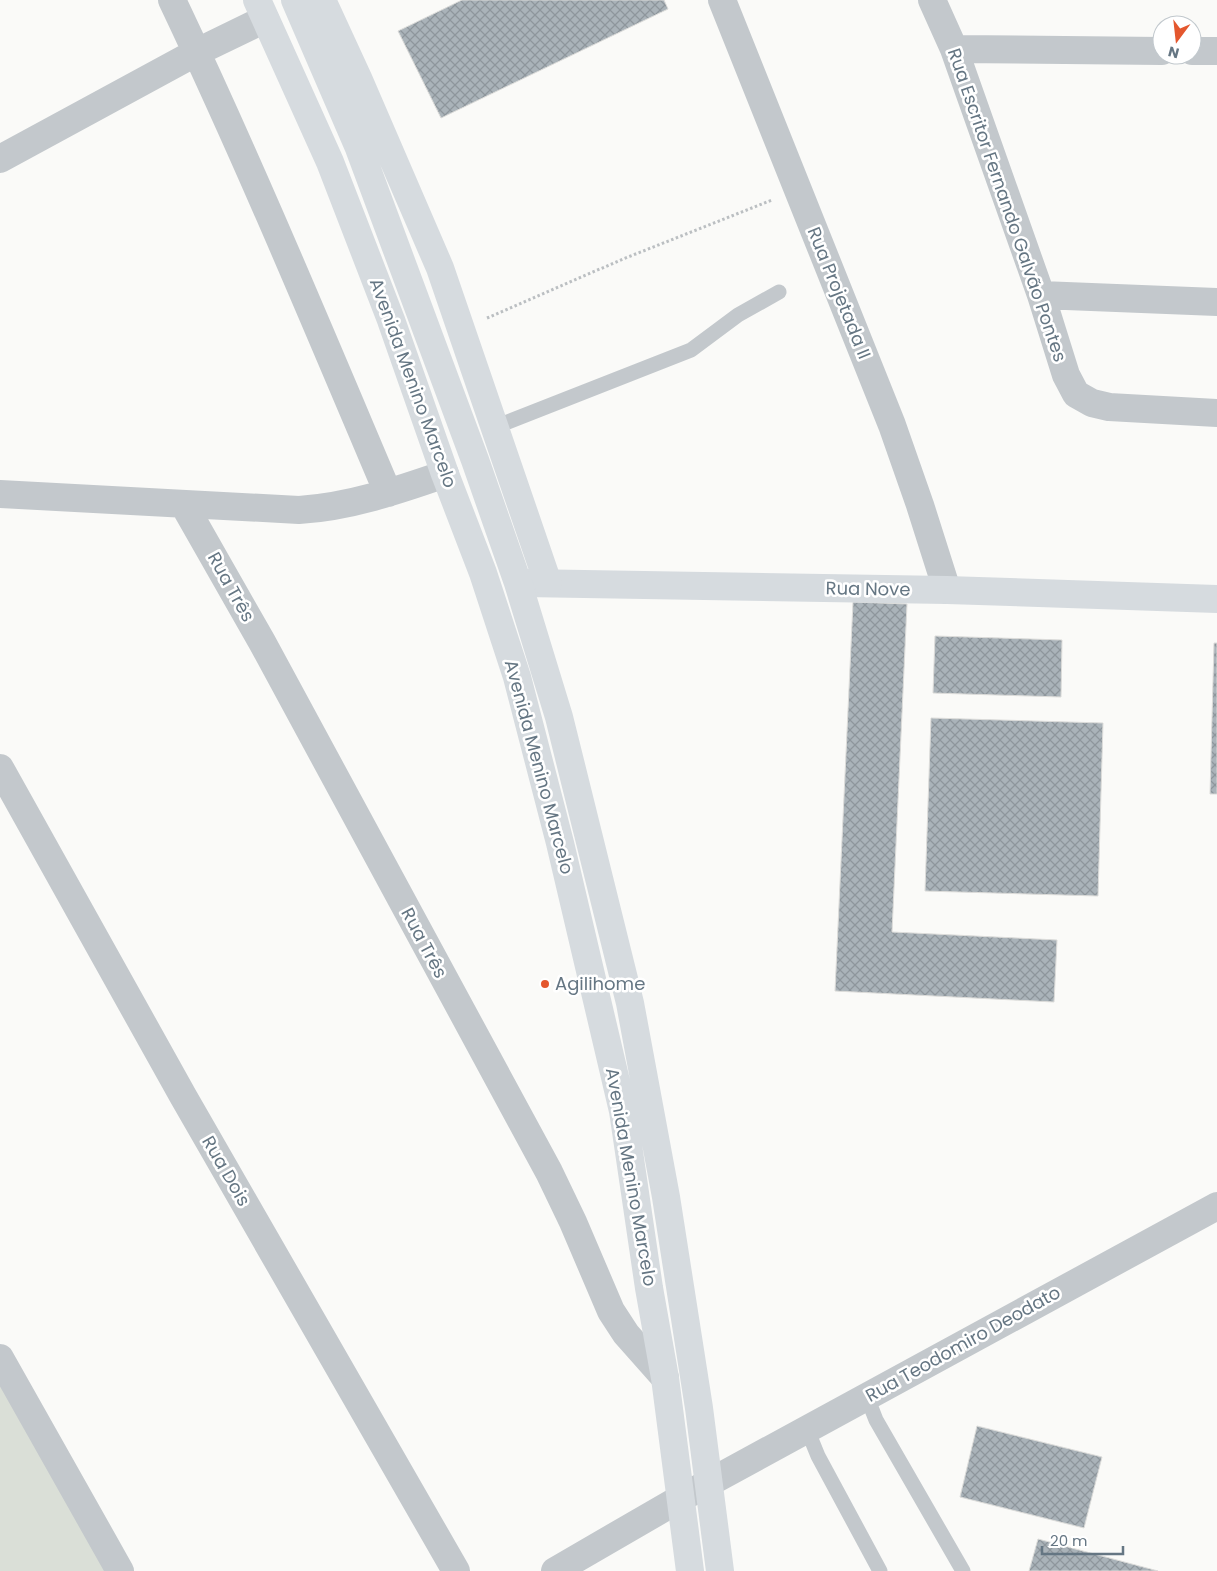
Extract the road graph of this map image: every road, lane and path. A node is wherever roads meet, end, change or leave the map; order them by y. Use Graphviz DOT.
graph roads {
  1 [pos="172,0"];
  2 [pos="296,0"];
  3 [pos="322,0"];
  4 [pos="722,0"];
  5 [pos="932,0"];
  6 [pos="261,9"];
  7 [pos="954,49"];
  8 [pos="1152,51"];
  9 [pos="1202,51"];
  10 [pos="1217,51"];
  11 [pos="197,52"];
  12 [pos="0,159"];
  13 [pos="798,190"];
  14 [pos="779,292"];
  15 [pos="1041,295"];
  16 [pos="452,302"];
  17 [pos="1217,302"];
  18 [pos="461,329"];
  19 [pos="440,369"];
  20 [pos="1217,413"];
  21 [pos="495,427"];
  22 [pos="446,474"];
  23 [pos="388,493"];
  24 [pos="0,494"];
  25 [pos="184,504"];
  26 [pos="518,583"];
  27 [pos="548,583"];
  28 [pos="947,590"];
  29 [pos="1217,599"];
  30 [pos="0,768"];
  31 [pos="1217,1206"];
  32 [pos="0,1358"];
  33 [pos="665,1378"];
  34 [pos="867,1396"];
  35 [pos="807,1429"];
  36 [pos="708,1483"];
  37 [pos="681,1498"];
  38 [pos="120,1571"];
  39 [pos="456,1571"];
  40 [pos="555,1571"];
  41 [pos="690,1571"];
  42 [pos="720,1571"];
  43 [pos="880,1571"];
  44 [pos="963,1571"];
  1 -- 11 [label="street"];
  2 -- 19 [label="main road, Avenida Menino Marcelo"];
  3 -- 16 [label="main road"];
  4 -- 13 [label="street, Rua Projetada II"];
  5 -- 7 [label="street, Rua Escritor Fernando Galvão Pontes"];
  6 -- 11 [label="street"];
  6 -- 22 [label="main road, Avenida Menino Marcelo"];
  7 -- 8 [label="street"];
  7 -- 15 [label="street, Rua Escritor Fernando Galvão Pontes"];
  9 -- 10 [label="street"];
  11 -- 12 [label="street"];
  11 -- 23 [label="street"];
  13 -- 18 [label="path"];
  13 -- 28 [label="street, Rua Projetada II"];
  14 -- 21 [label="lane"];
  15 -- 17 [label="street"];
  15 -- 20 [label="street, Rua Escritor Fernando Galvão Pontes"];
  16 -- 18 [label="main road"];
  16 -- 19 [label="main road"];
  18 -- 21 [label="main road"];
  19 -- 26 [label="main road, Avenida Menino Marcelo"];
  21 -- 27 [label="main road"];
  22 -- 23 [label="street"];
  22 -- 33 [label="main road, Avenida Menino Marcelo"];
  23 -- 25 [label="street"];
  24 -- 25 [label="street"];
  25 -- 33 [label="street, Rua Três"];
  26 -- 27 [label="main road, Rua Nove"];
  26 -- 36 [label="main road, Avenida Menino Marcelo"];
  27 -- 28 [label="main road, Rua Nove"];
  28 -- 29 [label="main road, Rua Nove"];
  30 -- 39 [label="street, Rua Dois"];
  31 -- 34 [label="street, Rua Teodomiro Deodato"];
  32 -- 38 [label="street"];
  33 -- 37 [label="main road, Avenida Menino Marcelo"];
  34 -- 35 [label="street, Rua Teodomiro Deodato"];
  34 -- 44 [label="lane"];
  35 -- 36 [label="street, Rua Teodomiro Deodato"];
  35 -- 43 [label="lane"];
  36 -- 37 [label="street, Rua Teodomiro Deodato"];
  36 -- 42 [label="main road, Avenida Menino Marcelo"];
  37 -- 40 [label="street, Rua Teodomiro Deodato"];
  37 -- 41 [label="main road, Avenida Menino Marcelo"];
}
